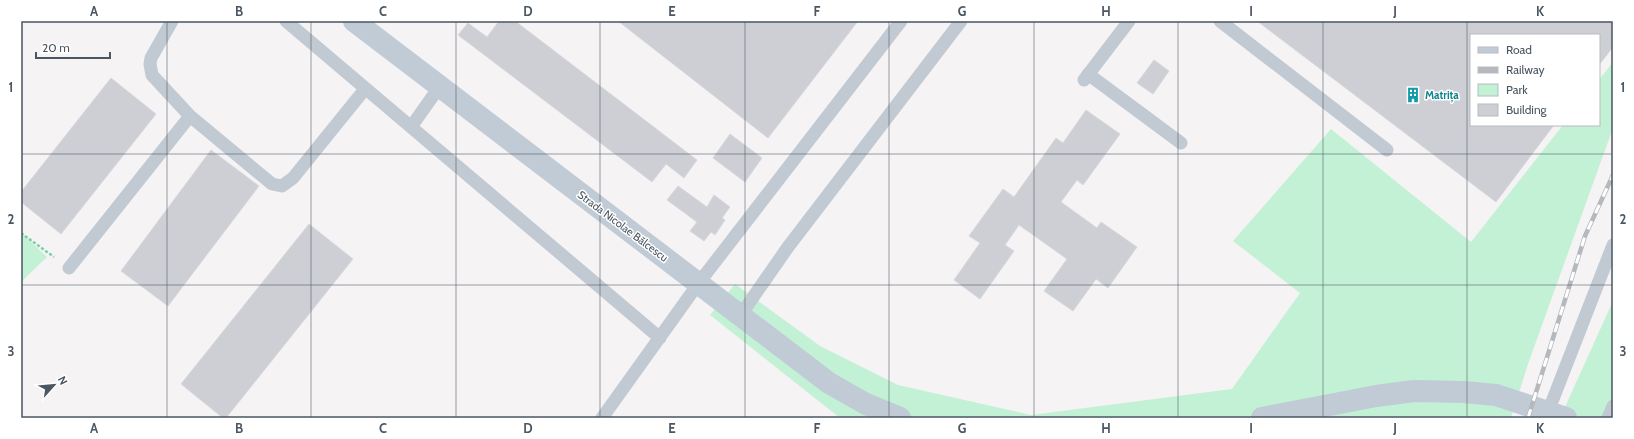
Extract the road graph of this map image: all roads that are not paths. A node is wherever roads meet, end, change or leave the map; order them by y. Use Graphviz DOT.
graph roads {
  1 [pos="172,21"];
  2 [pos="286,21"];
  3 [pos="354,21"];
  4 [pos="901,21"];
  5 [pos="961,21"];
  6 [pos="1129,21"];
  7 [pos="1220,21"];
  8 [pos="440,86"];
  9 [pos="365,88"];
  10 [pos="190,116"];
  11 [pos="411,127"];
  12 [pos="1181,143"];
  13 [pos="1387,150"];
  14 [pos="1613,245"];
  15 [pos="69,268"];
  16 [pos="698,284"];
  17 [pos="740,316"];
  18 [pos="660,338"];
  19 [pos="1613,406"];
  20 [pos="1557,415"];
  21 [pos="602,418"];
  22 [pos="900,418"];
  23 [pos="1262,418"];
  24 [pos="1608,418"];
  1 -- 10 [label="lane"];
  2 -- 9 [label="lane"];
  3 -- 8 [label="main road, Strada Nicolae Bălcescu"];
  4 -- 16 [label="lane"];
  5 -- 17 [label="lane"];
  6 -- 12 [label="lane"];
  7 -- 13 [label="lane"];
  8 -- 11 [label="lane"];
  8 -- 16 [label="main road, Strada Nicolae Bălcescu"];
  9 -- 10 [label="lane"];
  9 -- 11 [label="lane"];
  10 -- 15 [label="lane"];
  11 -- 18 [label="lane"];
  14 -- 20 [label="lane"];
  16 -- 17 [label="main road, Strada Nicolae Bălcescu"];
  16 -- 18 [label="lane"];
  17 -- 22 [label="main road, Strada Nicolae Bălcescu"];
  18 -- 21 [label="lane"];
  19 -- 24 [label="lane"];
  20 -- 23 [label="main road"];
}
